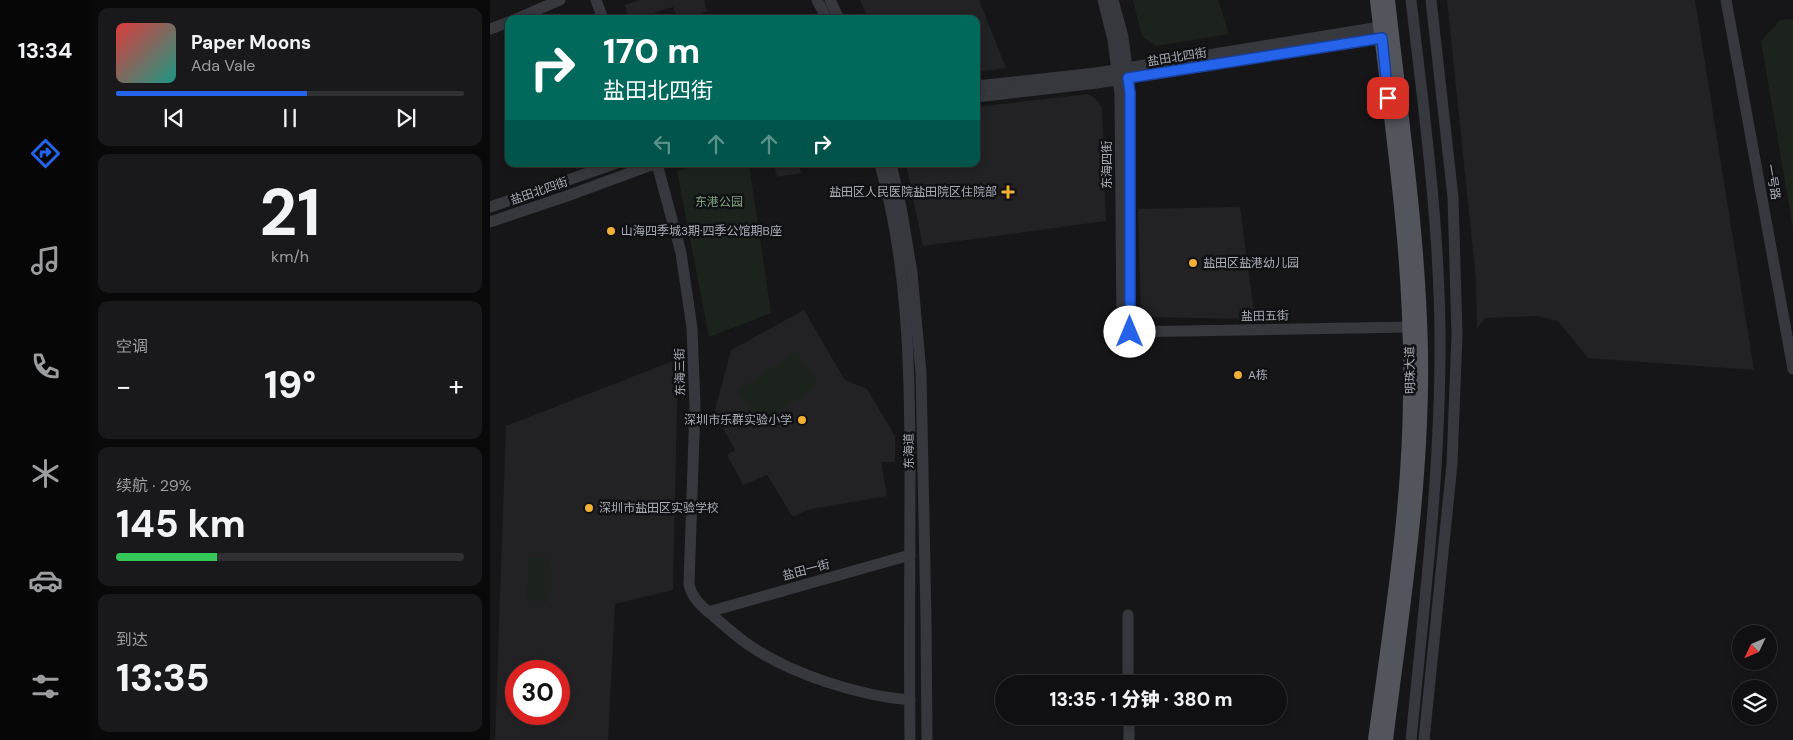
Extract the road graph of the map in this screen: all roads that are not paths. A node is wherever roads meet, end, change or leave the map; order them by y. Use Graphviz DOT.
graph roads {
  1 [pos="560,0"];
  2 [pos="596,0"];
  3 [pos="817,0"];
  4 [pos="830,0"];
  5 [pos="1103,0"];
  6 [pos="1113,0"];
  7 [pos="1377,0"];
  8 [pos="1388,0"];
  9 [pos="1411,0"];
  10 [pos="1431,0"];
  11 [pos="1726,0"];
  12 [pos="525,15"];
  13 [pos="602,15"];
  14 [pos="824,15"];
  15 [pos="837,15"];
  16 [pos="505,24"];
  17 [pos="490,30"];
  18 [pos="1381,33"];
  19 [pos="1122,74"];
  20 [pos="980,86"];
  21 [pos="980,96"];
  22 [pos="605,167"];
  23 [pos="647,167"];
  24 [pos="656,167"];
  25 [pos="881,167"];
  26 [pos="891,167"];
  27 [pos="490,206"];
  28 [pos="490,222"];
  29 [pos="1409,327"];
  30 [pos="1126,332"];
  31 [pos="1793,369"];
  32 [pos="910,555"];
  33 [pos="708,612"];
  34 [pos="1128,614"];
  35 [pos="1128,675"];
  36 [pos="910,700"];
  37 [pos="1129,725"];
  38 [pos="910,740"];
  39 [pos="927,740"];
  40 [pos="1129,740"];
  41 [pos="1375,740"];
  42 [pos="1386,740"];
  43 [pos="1411,740"];
  44 [pos="1424,740"];
  1 -- 12 [label="street"];
  2 -- 13 [label="street"];
  3 -- 14 [label="street"];
  4 -- 15 [label="street"];
  5 -- 19 [label="street, 东海四街"];
  6 -- 19 [label="street, 东海四街"];
  7 -- 18 [label="main road, 明珠大道"];
  8 -- 42 [label="main road, 明珠大道"];
  9 -- 43 [label="street"];
  10 -- 44 [label="street"];
  11 -- 31 [label="street, 一号路"];
  16 -- 17 [label="street"];
  18 -- 19 [label="street, 盐田北四街"];
  18 -- 29 [label="main road, 明珠大道"];
  19 -- 20 [label="street, 盐田北四街"];
  19 -- 21 [label="street, 盐田北四街"];
  19 -- 30 [label="street, 东海四街"];
  22 -- 27 [label="street, 盐田北四街"];
  23 -- 28 [label="street, 盐田北四街"];
  24 -- 33 [label="street, 东海三街"];
  25 -- 32 [label="street, 东海道"];
  26 -- 39 [label="street, 东海道"];
  29 -- 30 [label="street, 盐田五街"];
  29 -- 41 [label="main road, 明珠大道"];
  32 -- 33 [label="street, 盐田一街"];
  32 -- 36 [label="street, 东海道"];
  33 -- 36 [label="street"];
  34 -- 35 [label="street"];
  36 -- 38 [label="street, 东海道"];
  37 -- 40 [label="street"];
}
